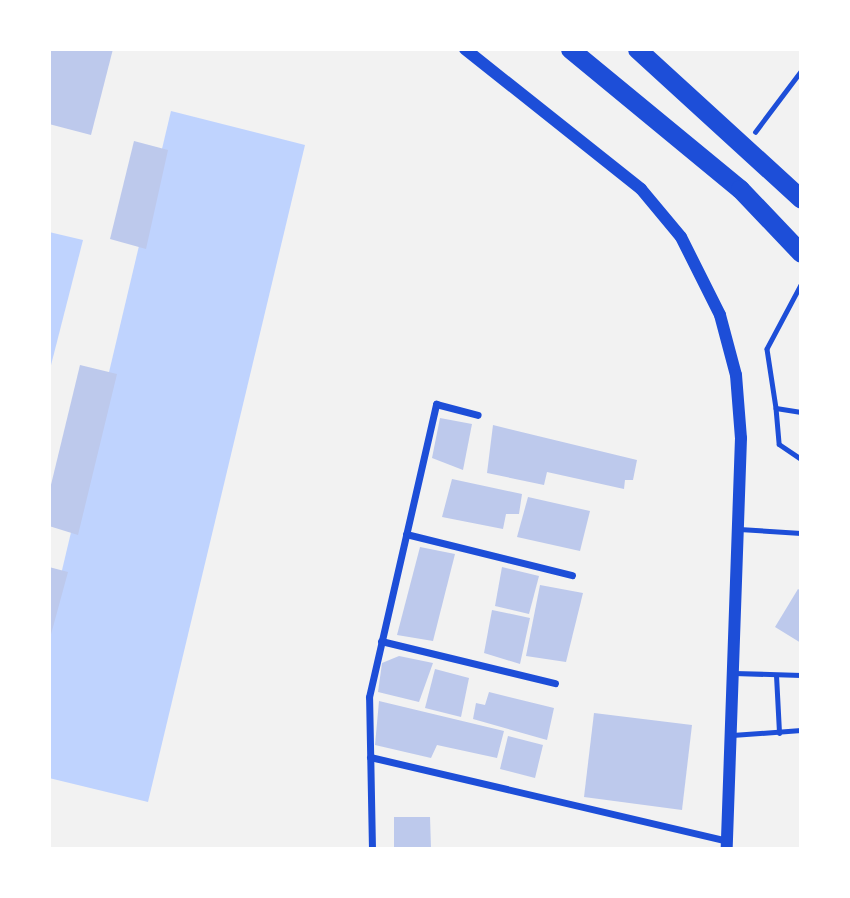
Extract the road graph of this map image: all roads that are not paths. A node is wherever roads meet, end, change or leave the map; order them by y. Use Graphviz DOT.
graph roads {
  1 [pos="465,49"];
  2 [pos="570,49"];
  3 [pos="637,49"];
  4 [pos="801,198"];
  5 [pos="801,253"];
  6 [pos="478,415"];
  7 [pos="739,529"];
  8 [pos="801,533"];
  9 [pos="406,534"];
  10 [pos="572,576"];
  11 [pos="381,641"];
  12 [pos="734,673"];
  13 [pos="776,675"];
  14 [pos="801,675"];
  15 [pos="555,683"];
  16 [pos="801,730"];
  17 [pos="779,733"];
  18 [pos="732,735"];
  19 [pos="370,757"];
  20 [pos="727,845"];
  21 [pos="372,849"];
  1 -- 7 [label="street"];
  2 -- 5 [label="highway"];
  3 -- 4 [label="highway"];
  6 -- 9 [label="street"];
  7 -- 8 [label="lane"];
  7 -- 12 [label="street"];
  9 -- 10 [label="street"];
  9 -- 11 [label="street"];
  11 -- 15 [label="street"];
  11 -- 19 [label="street"];
  12 -- 13 [label="lane"];
  12 -- 18 [label="street"];
  13 -- 14 [label="lane"];
  13 -- 17 [label="lane"];
  16 -- 17 [label="lane"];
  17 -- 18 [label="lane"];
  18 -- 20 [label="street"];
  19 -- 20 [label="street"];
  19 -- 21 [label="street"];
}
